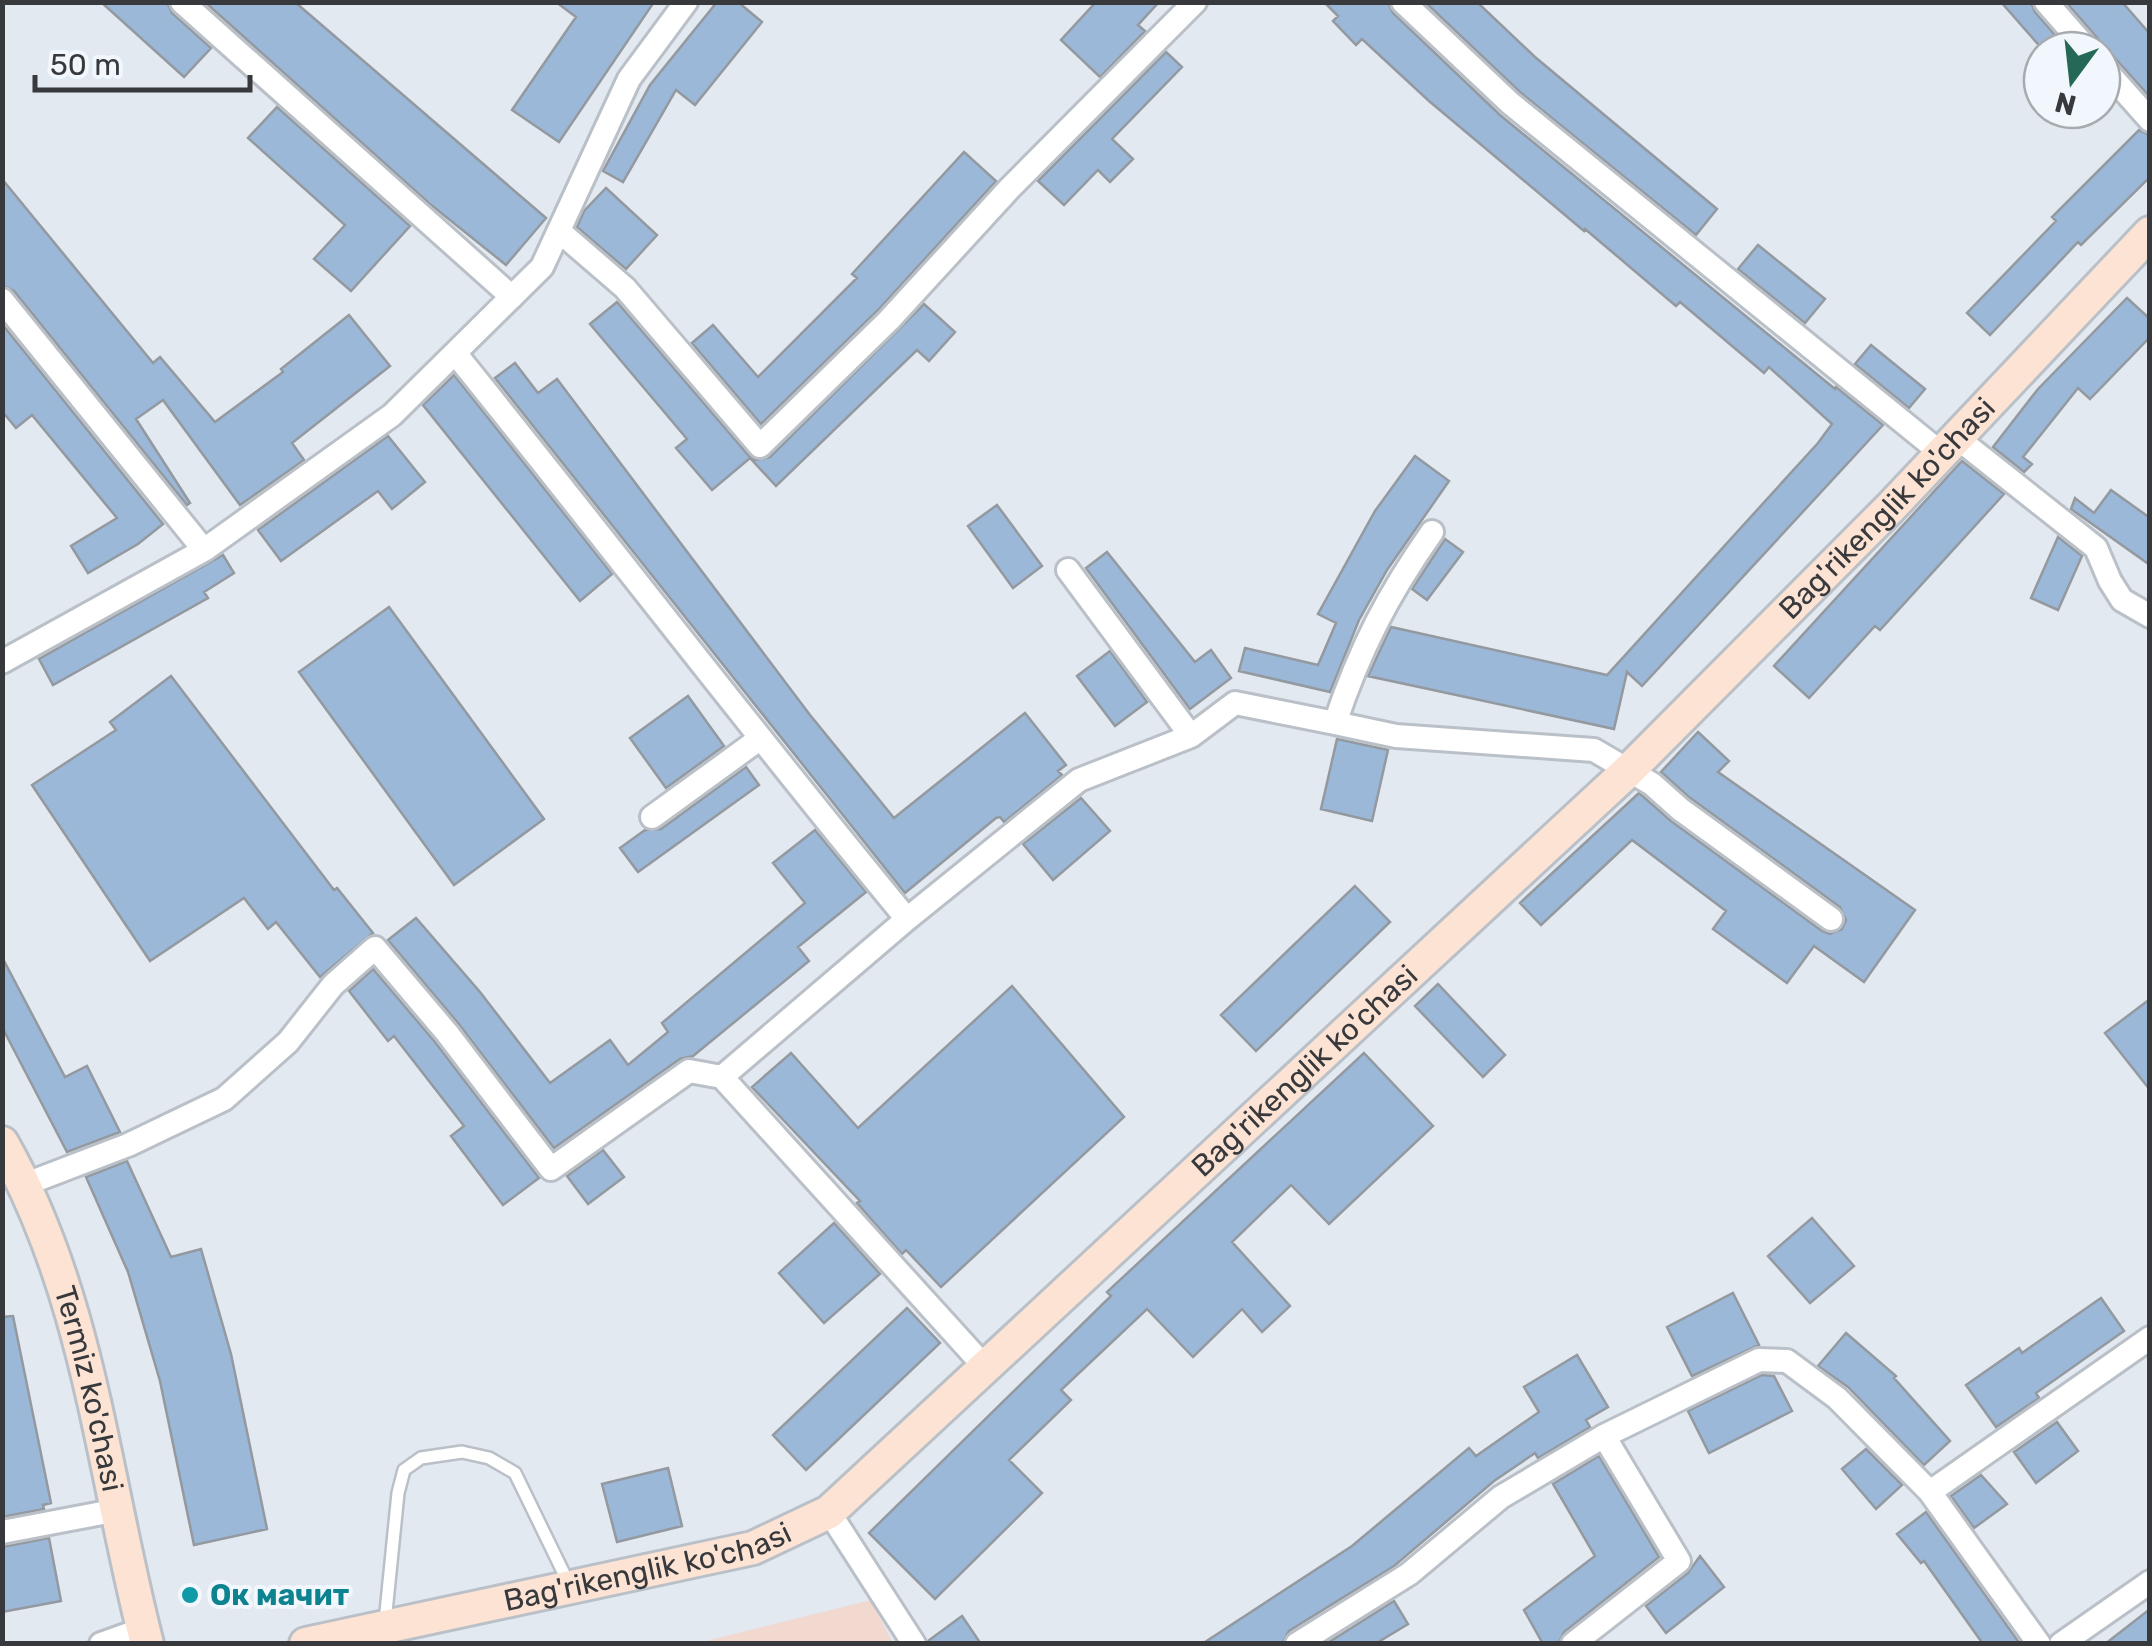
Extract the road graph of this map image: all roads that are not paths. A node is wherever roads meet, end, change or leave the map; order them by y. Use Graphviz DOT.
graph roads {
  1 [pos="182,2"];
  2 [pos="686,2"];
  3 [pos="1194,2"];
  4 [pos="1403,2"];
  5 [pos="2046,2"];
  6 [pos="2070,30"];
  7 [pos="2122,88"];
  8 [pos="2150,120"];
  9 [pos="559,231"];
  10 [pos="2150,233"];
  11 [pos="512,297"];
  12 [pos="2,300"];
  13 [pos="455,354"];
  14 [pos="1949,445"];
  15 [pos="1432,532"];
  16 [pos="204,550"];
  17 [pos="1068,570"];
  18 [pos="2150,616"];
  19 [pos="2,662"];
  20 [pos="1336,723"];
  21 [pos="1190,736"];
  22 [pos="758,740"];
  23 [pos="1629,770"];
  24 [pos="652,816"];
  25 [pos="1831,919"];
  26 [pos="906,920"];
  27 [pos="722,1077"];
  28 [pos="2,1144"];
  29 [pos="26,1184"];
  30 [pos="2150,1338"];
  31 [pos="984,1366"];
  32 [pos="1604,1436"];
  33 [pos="1930,1492"];
  34 [pos="118,1510"];
  35 [pos="829,1512"];
  36 [pos="2,1532"];
  37 [pos="2150,1582"];
  38 [pos="571,1587"];
  39 [pos="385,1626"];
  40 [pos="145,1636"];
  41 [pos="101,1644"];
  42 [pos="306,1644"];
  43 [pos="914,1644"];
  44 [pos="1297,1644"];
  45 [pos="1573,1644"];
  46 [pos="2039,1644"];
  47 [pos="2061,1644"];
  1 -- 11 [label="street"];
  2 -- 9 [label="street"];
  3 -- 9 [label="street"];
  4 -- 14 [label="street"];
  5 -- 6 [label="street"];
  7 -- 8 [label="street"];
  9 -- 11 [label="street"];
  10 -- 14 [label="main road, Bag'rikenglik ko'chasi"];
  11 -- 13 [label="street"];
  12 -- 16 [label="street"];
  13 -- 16 [label="street"];
  13 -- 22 [label="street"];
  14 -- 18 [label="street"];
  14 -- 23 [label="main road, Bag'rikenglik ko'chasi"];
  15 -- 20 [label="street"];
  16 -- 19 [label="street"];
  17 -- 21 [label="street"];
  20 -- 21 [label="street"];
  20 -- 23 [label="street"];
  21 -- 26 [label="street"];
  22 -- 24 [label="street"];
  22 -- 26 [label="street"];
  23 -- 25 [label="street"];
  23 -- 31 [label="main road, Bag'rikenglik ko'chasi"];
  26 -- 27 [label="street"];
  27 -- 29 [label="street"];
  27 -- 31 [label="street"];
  28 -- 29 [label="main road, Termiz ko'chasi"];
  29 -- 34 [label="main road, Termiz ko'chasi"];
  30 -- 33 [label="street"];
  31 -- 35 [label="main road, Bag'rikenglik ko'chasi"];
  32 -- 33 [label="street"];
  32 -- 44 [label="street"];
  32 -- 45 [label="street"];
  33 -- 46 [label="street"];
  34 -- 36 [label="street"];
  34 -- 40 [label="main road, Termiz ko'chasi"];
  35 -- 38 [label="main road, Bag'rikenglik ko'chasi"];
  35 -- 43 [label="street"];
  37 -- 47 [label="street"];
  38 -- 39 [label="main road, Bag'rikenglik ko'chasi"];
  38 -- 39 [label="lane"];
  39 -- 42 [label="main road, Bag'rikenglik ko'chasi"];
  40 -- 41 [label="street"];
}
